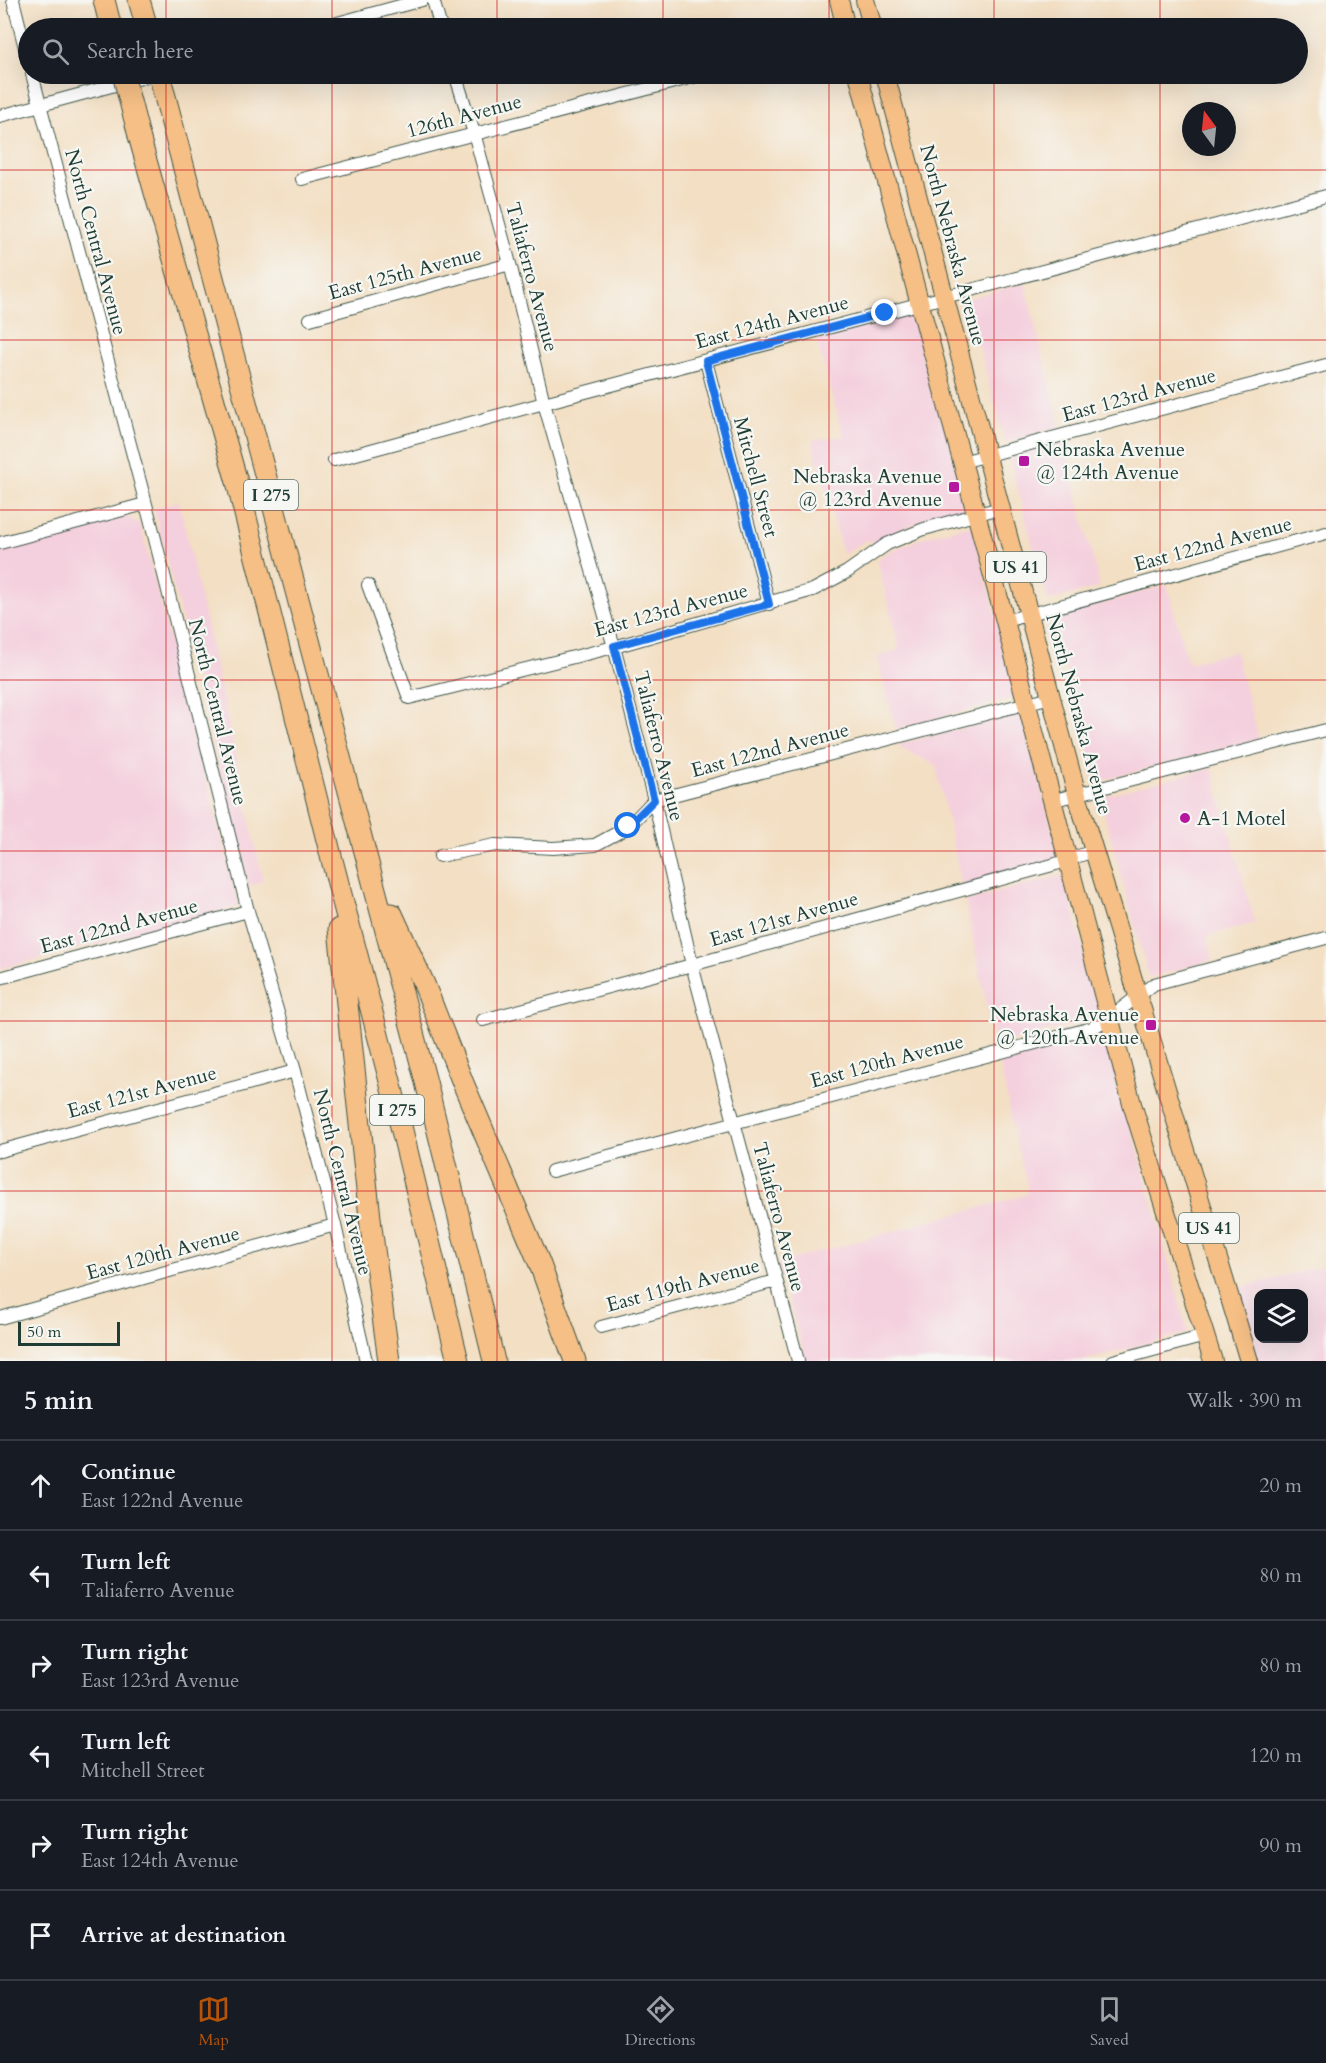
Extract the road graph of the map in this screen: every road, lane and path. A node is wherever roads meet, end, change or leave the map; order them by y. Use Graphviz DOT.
graph roads {
  1 [pos="14,0"];
  2 [pos="104,0"];
  3 [pos="140,0"];
  4 [pos="422,0"];
  5 [pos="433,0"];
  6 [pos="839,0"];
  7 [pos="865,0"];
  8 [pos="18,18"];
  9 [pos="108,18"];
  10 [pos="144,18"];
  11 [pos="356,18"];
  12 [pos="438,18"];
  13 [pos="844,18"];
  14 [pos="870,18"];
  15 [pos="34,84"];
  16 [pos="120,84"];
  17 [pos="126,84"];
  18 [pos="160,84"];
  19 [pos="458,84"];
  20 [pos="666,84"];
  21 [pos="861,84"];
  22 [pos="888,84"];
  23 [pos="40,106"];
  24 [pos="0,116"];
  25 [pos="474,134"];
  26 [pos="302,179"];
  27 [pos="1326,196"];
  28 [pos="510,264"];
  29 [pos="944,296"];
  30 [pos="920,303"];
  31 [pos="310,319"];
  32 [pos="706,361"];
  33 [pos="1326,365"];
  34 [pos="544,403"];
  35 [pos="986,456"];
  36 [pos="334,460"];
  37 [pos="962,462"];
  38 [pos="145,504"];
  39 [pos="1000,508"];
  40 [pos="976,515"];
  41 [pos="1326,533"];
  42 [pos="0,543"];
  43 [pos="368,585"];
  44 [pos="769,604"];
  45 [pos="1028,615"];
  46 [pos="1005,621"];
  47 [pos="614,646"];
  48 [pos="1051,697"];
  49 [pos="1027,703"];
  50 [pos="1326,730"];
  51 [pos="1077,795"];
  52 [pos="654,800"];
  53 [pos="1051,801"];
  54 [pos="1093,851"];
  55 [pos="440,856"];
  56 [pos="332,860"];
  57 [pos="1067,861"];
  58 [pos="369,865"];
  59 [pos="248,912"];
  60 [pos="1326,938"];
  61 [pos="692,965"];
  62 [pos="0,978"];
  63 [pos="1138,995"];
  64 [pos="1109,1018"];
  65 [pos="483,1020"];
  66 [pos="295,1071"];
  67 [pos="734,1122"];
  68 [pos="0,1151"];
  69 [pos="552,1172"];
  70 [pos="335,1225"];
  71 [pos="776,1281"];
  72 [pos="0,1318"];
  73 [pos="601,1327"];
  74 [pos="1205,1336"];
  75 [pos="366,1361"];
  76 [pos="389,1361"];
  77 [pos="458,1361"];
  78 [pos="494,1361"];
  79 [pos="575,1361"];
  80 [pos="798,1361"];
  81 [pos="1113,1361"];
  82 [pos="1213,1361"];
  83 [pos="1249,1361"];
  1 -- 8 [label="street"];
  2 -- 9 [label="highway"];
  3 -- 10 [label="highway"];
  4 -- 11 [label="street"];
  5 -- 12 [label="street"];
  6 -- 13 [label="main road"];
  7 -- 14 [label="main road"];
  15 -- 23 [label="street, North Central Avenue"];
  16 -- 23 [label="street"];
  17 -- 56 [label="highway, I 275, bridge"];
  18 -- 58 [label="highway, I 275"];
  19 -- 25 [label="street, Taliaferro Avenue"];
  20 -- 25 [label="street, 126th Avenue"];
  21 -- 30 [label="main road, US 41"];
  22 -- 29 [label="main road, North Nebraska Avenue / US 41"];
  23 -- 24 [label="street"];
  23 -- 38 [label="street, North Central Avenue"];
  25 -- 26 [label="street, 126th Avenue"];
  25 -- 28 [label="street, Taliaferro Avenue"];
  27 -- 29 [label="street, East 124th Avenue"];
  28 -- 31 [label="street, East 125th Avenue"];
  28 -- 34 [label="street, Taliaferro Avenue"];
  29 -- 30 [label="street, East 124th Avenue"];
  29 -- 35 [label="main road, North Nebraska Avenue / US 41"];
  30 -- 32 [label="street, East 124th Avenue"];
  30 -- 37 [label="main road, US 41"];
  32 -- 34 [label="street, East 124th Avenue"];
  32 -- 44 [label="street, Mitchell Street"];
  33 -- 35 [label="street, East 123rd Avenue"];
  34 -- 36 [label="street, East 124th Avenue"];
  34 -- 47 [label="street, Taliaferro Avenue"];
  35 -- 37 [label="street, East 123rd Avenue"];
  35 -- 39 [label="main road, North Nebraska Avenue / US 41"];
  37 -- 40 [label="main road, US 41"];
  38 -- 42 [label="street"];
  38 -- 59 [label="street, North Central Avenue"];
  39 -- 40 [label="street, East 123rd Avenue"];
  39 -- 45 [label="main road, North Nebraska Avenue / US 41"];
  40 -- 44 [label="street, East 123rd Avenue"];
  40 -- 46 [label="main road, US 41"];
  41 -- 45 [label="street, East 122nd Avenue"];
  43 -- 47 [label="street, East 123rd Avenue"];
  44 -- 47 [label="street, East 123rd Avenue"];
  45 -- 46 [label="street, East 122nd Avenue"];
  45 -- 48 [label="main road, North Nebraska Avenue / US 41"];
  46 -- 49 [label="main road, US 41"];
  47 -- 52 [label="street, Taliaferro Avenue"];
  48 -- 49 [label="street, East 122nd Avenue"];
  48 -- 51 [label="main road, North Nebraska Avenue / US 41"];
  49 -- 52 [label="street, East 122nd Avenue"];
  49 -- 53 [label="main road, US 41"];
  50 -- 51 [label="street"];
  51 -- 53 [label="street"];
  51 -- 54 [label="main road, North Nebraska Avenue / US 41"];
  52 -- 55 [label="street"];
  52 -- 61 [label="street, Taliaferro Avenue"];
  53 -- 57 [label="main road, US 41"];
  54 -- 57 [label="street, East 121st Avenue"];
  54 -- 63 [label="main road, North Nebraska Avenue / US 41"];
  56 -- 76 [label="highway"];
  56 -- 77 [label="highway, I 275"];
  57 -- 61 [label="street, East 121st Avenue"];
  57 -- 64 [label="main road, US 41"];
  58 -- 78 [label="highway, I 275"];
  58 -- 79 [label="highway"];
  59 -- 62 [label="street, East 122nd Avenue"];
  59 -- 66 [label="street, North Central Avenue"];
  60 -- 63 [label="street, East 120th Avenue"];
  61 -- 65 [label="street, East 121st Avenue"];
  61 -- 67 [label="street, Taliaferro Avenue"];
  63 -- 64 [label="street, East 120th Avenue"];
  63 -- 83 [label="main road, North Nebraska Avenue / US 41"];
  64 -- 67 [label="street, East 120th Avenue"];
  64 -- 74 [label="main road, US 41"];
  66 -- 68 [label="street, East 121st Avenue"];
  66 -- 70 [label="street, North Central Avenue"];
  67 -- 69 [label="street, East 120th Avenue"];
  67 -- 71 [label="street, Taliaferro Avenue"];
  70 -- 72 [label="street, East 120th Avenue"];
  70 -- 75 [label="street, North Central Avenue"];
  71 -- 73 [label="street, East 119th Avenue"];
  71 -- 80 [label="street, Taliaferro Avenue"];
  74 -- 81 [label="street"];
  74 -- 82 [label="main road, US 41"];
}
